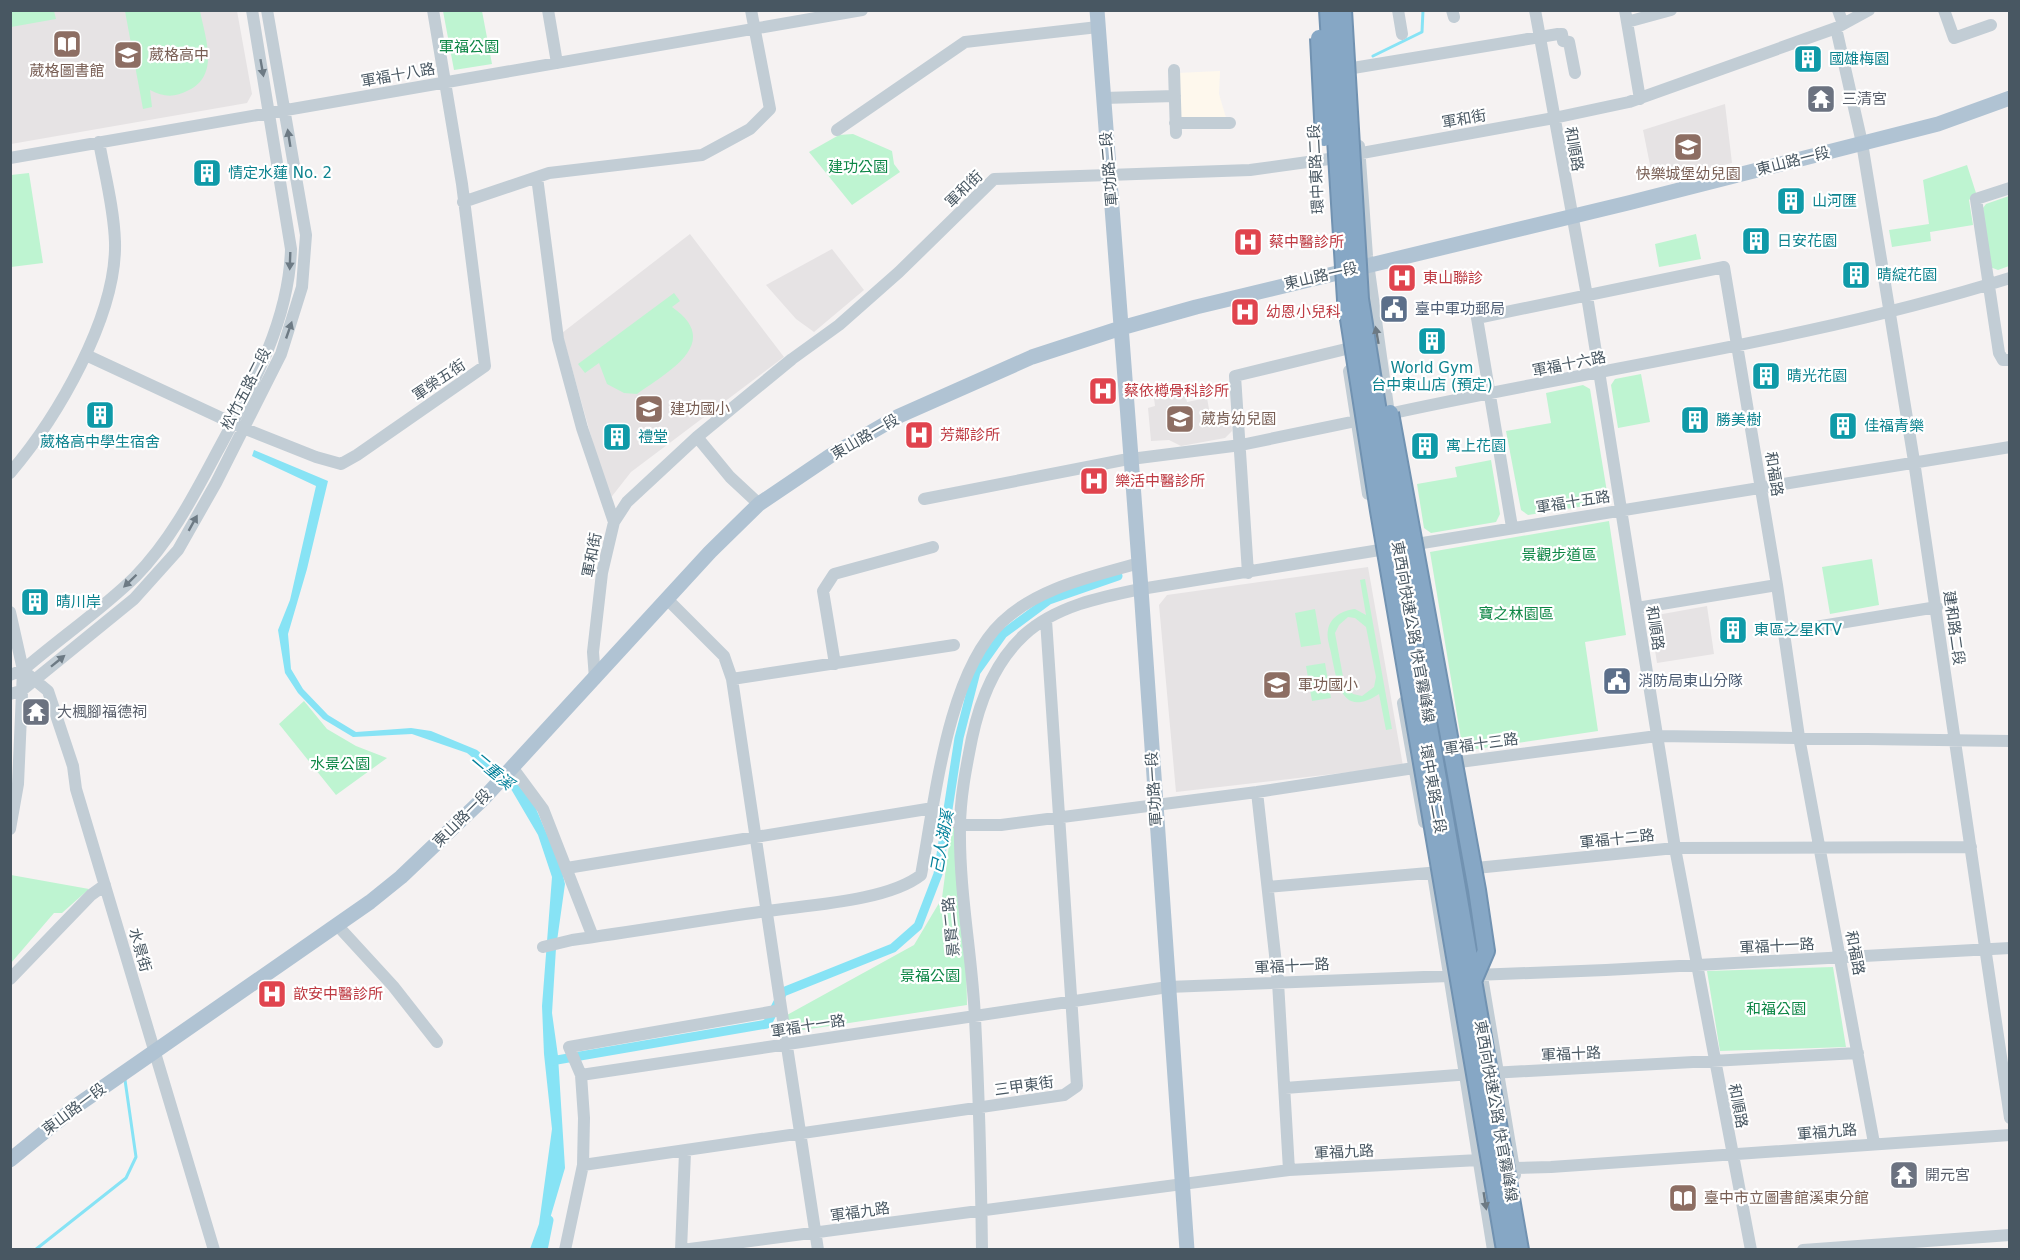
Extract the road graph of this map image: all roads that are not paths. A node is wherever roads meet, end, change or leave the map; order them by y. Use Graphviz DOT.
graph roads {
  1 [pos="252,10"];
  2 [pos="267,10"];
  3 [pos="433,10"];
  4 [pos="548,10"];
  5 [pos="751,10"];
  6 [pos="862,10"];
  7 [pos="1096,10"];
  8 [pos="1317,10"];
  9 [pos="1323,10"];
  10 [pos="1328,10"];
  11 [pos="1343,10"];
  12 [pos="1351,10"];
  13 [pos="1398,10"];
  14 [pos="1535,10"];
  15 [pos="1671,10"];
  16 [pos="1838,10"];
  17 [pos="1869,10"];
  18 [pos="1944,10"];
  19 [pos="1626,16"];
  20 [pos="1991,25"];
  21 [pos="1840,26"];
  22 [pos="1098,27"];
  23 [pos="755,29"];
  24 [pos="1402,34"];
  25 [pos="1539,38"];
  26 [pos="557,63"];
  27 [pos="1353,68"];
  28 [pos="1174,70"];
  29 [pos="1575,73"];
  30 [pos="446,82"];
  31 [pos="1175,96"];
  32 [pos="1103,98"];
  33 [pos="2010,98"];
  34 [pos="1640,99"];
  35 [pos="285,110"];
  36 [pos="270,113"];
  37 [pos="1554,118"];
  38 [pos="1230,123"];
  39 [pos="837,130"];
  40 [pos="99,142"];
  41 [pos="1862,143"];
  42 [pos="1360,154"];
  43 [pos="10,158"];
  44 [pos="1329,159"];
  45 [pos="1110,176"];
  46 [pos="537,177"];
  47 [pos="2010,188"];
  48 [pos="463,202"];
  49 [pos="1572,217"];
  50 [pos="1368,266"];
  51 [pos="1341,276"];
  52 [pos="2010,278"];
  53 [pos="1987,285"];
  54 [pos="1587,296"];
  55 [pos="1888,312"];
  56 [pos="1121,328"];
  57 [pos="1738,345"];
  58 [pos="1346,349"];
  59 [pos="86,355"];
  60 [pos="2010,360"];
  61 [pos="1598,374"];
  62 [pos="1489,394"];
  63 [pos="1390,413"];
  64 [pos="1356,421"];
  65 [pos="238,426"];
  66 [pos="697,437"];
  67 [pos="1241,445"];
  68 [pos="2010,447"];
  69 [pos="1130,460"];
  70 [pos="1914,461"];
  71 [pos="10,473"];
  72 [pos="1761,486"];
  73 [pos="924,499"];
  74 [pos="759,504"];
  75 [pos="1621,510"];
  76 [pos="614,522"];
  77 [pos="1512,527"];
  78 [pos="1414,543"];
  79 [pos="933,547"];
  80 [pos="1378,550"];
  81 [pos="1139,563"];
  82 [pos="1248,573"];
  83 [pos="1777,585"];
  84 [pos="1141,589"];
  85 [pos="667,599"];
  86 [pos="1936,607"];
  87 [pos="1637,608"];
  88 [pos="10,612"];
  89 [pos="1046,620"];
  90 [pos="1785,632"];
  91 [pos="954,645"];
  92 [pos="835,664"];
  93 [pos="22,670"];
  94 [pos="10,675"];
  95 [pos="595,679"];
  96 [pos="732,679"];
  97 [pos="34,680"];
  98 [pos="16,692"];
  99 [pos="1657,736"];
  100 [pos="1799,737"];
  101 [pos="1954,740"];
  102 [pos="2010,741"];
  103 [pos="1446,764"];
  104 [pos="512,767"];
  105 [pos="1414,768"];
  106 [pos="1257,792"];
  107 [pos="1155,806"];
  108 [pos="934,808"];
  109 [pos="1061,816"];
  110 [pos="960,825"];
  111 [pos="10,829"];
  112 [pos="754,838"];
  113 [pos="1971,847"];
  114 [pos="1675,848"];
  115 [pos="1820,848"];
  116 [pos="567,868"];
  117 [pos="1464,869"];
  118 [pos="1433,873"];
  119 [pos="105,885"];
  120 [pos="1268,887"];
  121 [pos="767,911"];
  122 [pos="337,925"];
  123 [pos="593,937"];
  124 [pos="543,947"];
  125 [pos="2010,948"];
  126 [pos="1985,950"];
  127 [pos="1841,957"];
  128 [pos="1697,965"];
  129 [pos="1448,975"];
  130 [pos="1477,977"];
  131 [pos="10,979"];
  132 [pos="1278,982"];
  133 [pos="1168,987"];
  134 [pos="1072,1001"];
  135 [pos="781,1010"];
  136 [pos="975,1016"];
  137 [pos="437,1042"];
  138 [pos="785,1044"];
  139 [pos="154,1052"];
  140 [pos="1858,1053"];
  141 [pos="1714,1062"];
  142 [pos="1498,1072"];
  143 [pos="1465,1074"];
  144 [pos="581,1075"];
  145 [pos="1285,1088"];
  146 [pos="979,1107"];
  147 [pos="2010,1118"];
  148 [pos="801,1132"];
  149 [pos="2010,1135"];
  150 [pos="1874,1143"];
  151 [pos="685,1152"];
  152 [pos="1733,1154"];
  153 [pos="10,1160"];
  154 [pos="1479,1160"];
  155 [pos="582,1164"];
  156 [pos="1514,1168"];
  157 [pos="1289,1170"];
  158 [pos="1182,1185"];
  159 [pos="982,1211"];
  160 [pos="816,1234"];
  161 [pos="2010,1235"];
  162 [pos="214,1250"];
  163 [pos="565,1250"];
  164 [pos="682,1250"];
  165 [pos="818,1250"];
  166 [pos="982,1250"];
  167 [pos="1187,1250"];
  168 [pos="1492,1250"];
  169 [pos="1505,1250"];
  170 [pos="1520,1250"];
  171 [pos="1528,1250"];
  172 [pos="1751,1250"];
  173 [pos="1803,1250"];
  1 -- 36 [label="street, 松竹五路二段, one-way"];
  2 -- 35 [label="street, 松竹五路二段"];
  3 -- 30 [label="street, 軍榮五街"];
  4 -- 26 [label="street"];
  5 -- 23 [label="street"];
  6 -- 23 [label="street, 軍福十八路"];
  7 -- 22 [label="main road, 軍功路二段"];
  8 -- 51 [label="highway, bridge"];
  9 -- 44 [label="street, 環中東路二段"];
  10 -- 51 [label="highway, 東西向快速公路 快官霧峰線, bridge"];
  11 -- 130 [label="highway, 東西向快速公路 快官霧峰線, bridge"];
  12 -- 27 [label="street, 環中東路二段"];
  13 -- 24 [label="street"];
  14 -- 25 [label="street, 和順路"];
  15 -- 19 [label="street"];
  16 -- 21 [label="street, 建和路二段"];
  17 -- 21 [label="street, 軍和街"];
  18 -- 20 [label="street"];
  19 -- 34 [label="street"];
  21 -- 34 [label="street, 軍和街"];
  21 -- 41 [label="street, 建和路二段"];
  22 -- 32 [label="main road, 軍功路二段"];
  22 -- 39 [label="street"];
  23 -- 26 [label="street, 軍福十八路"];
  23 -- 46 [label="street"];
  25 -- 27 [label="street"];
  25 -- 29 [label="street"];
  25 -- 37 [label="street, 和順路"];
  26 -- 30 [label="street, 軍福十八路"];
  27 -- 42 [label="street, 環中東路二段"];
  28 -- 31 [label="street"];
  30 -- 35 [label="street, 軍福十八路"];
  30 -- 48 [label="street, 軍榮五街"];
  31 -- 32 [label="street"];
  31 -- 38 [label="street"];
  32 -- 45 [label="main road, 軍功路二段"];
  33 -- 41 [label="main road, 東山路一段"];
  34 -- 37 [label="street, 軍和街"];
  35 -- 36 [label="street, 軍福十八路"];
  65 -- 35 [label="street, 松竹五路二段, one-way"];
  36 -- 40 [label="street, 軍福十八路"];
  36 -- 65 [label="street, 松竹五路二段, one-way"];
  37 -- 42 [label="street, 軍和街"];
  37 -- 49 [label="street, 和順路"];
  40 -- 43 [label="street, 軍福十八路"];
  40 -- 59 [label="street"];
  41 -- 49 [label="main road, 東山路一段"];
  41 -- 55 [label="street, 建和路二段"];
  42 -- 44 [label="street, 軍和街"];
  42 -- 50 [label="street, 環中東路二段"];
  44 -- 45 [label="street, 軍和街"];
  44 -- 51 [label="street, 環中東路二段"];
  45 -- 56 [label="main road, 軍功路二段"];
  45 -- 66 [label="street, 軍和街"];
  46 -- 48 [label="street"];
  46 -- 76 [label="street"];
  47 -- 53 [label="street"];
  48 -- 65 [label="street, 軍榮五街"];
  49 -- 50 [label="main road, 東山路一段"];
  49 -- 54 [label="street, 和順路"];
  50 -- 51 [label="main road, 東山路一段"];
  63 -- 50 [label="street, 環中東路二段, one-way"];
  51 -- 56 [label="main road, 東山路一段"];
  51 -- 58 [label="street, 環中東路二段"];
  51 -- 169 [label="highway, 東西向快速公路 快官霧峰線, bridge"];
  52 -- 53 [label="street, 軍福十六路"];
  53 -- 55 [label="street, 軍福十六路"];
  53 -- 60 [label="street"];
  54 -- 57 [label="street, 和福路"];
  54 -- 61 [label="street, 和順路"];
  54 -- 62 [label="street, 和福路"];
  55 -- 57 [label="street, 軍福十六路"];
  55 -- 70 [label="street, 建和路二段"];
  56 -- 69 [label="main road, 軍功路一段"];
  56 -- 74 [label="main road, 東山路一段"];
  57 -- 61 [label="street, 軍福十六路"];
  57 -- 72 [label="street, 和福路"];
  58 -- 64 [label="street, 環中東路二段"];
  58 -- 67 [label="street"];
  59 -- 65 [label="street, 軍榮五街"];
  59 -- 71 [label="street"];
  61 -- 62 [label="street, 軍福十六路"];
  61 -- 75 [label="street, 和順路"];
  62 -- 63 [label="street, 軍福十六路"];
  62 -- 77 [label="street, 和福路"];
  63 -- 64 [label="street, 軍福十六路"];
  63 -- 78 [label="street, 環中東路二段"];
  63 -- 130 [label="highway, bridge"];
  64 -- 67 [label="street, 軍福十六路"];
  64 -- 80 [label="street, 環中東路二段"];
  65 -- 93 [label="street, 松竹五路二段, one-way"];
  97 -- 65 [label="street, 松竹五路二段, one-way"];
  66 -- 74 [label="street"];
  66 -- 76 [label="street, 軍和街"];
  67 -- 69 [label="street, 軍福十六路"];
  67 -- 82 [label="street"];
  68 -- 70 [label="street, 軍福十五路"];
  69 -- 73 [label="street, 軍福十六路"];
  69 -- 81 [label="main road, 軍功路一段"];
  70 -- 72 [label="street, 軍福十五路"];
  70 -- 86 [label="street, 建和路二段"];
  72 -- 75 [label="street, 軍福十五路"];
  72 -- 83 [label="street, 和福路"];
  74 -- 85 [label="main road, 東山路一段"];
  75 -- 77 [label="street, 軍福十五路"];
  75 -- 87 [label="street, 和順路"];
  76 -- 95 [label="street, 軍和街"];
  77 -- 78 [label="street, 軍福十五路"];
  78 -- 80 [label="street, 軍福十五路"];
  78 -- 103 [label="street, 環中東路二段"];
  79 -- 92 [label="street"];
  80 -- 82 [label="street, 軍福十五路"];
  80 -- 105 [label="street, 環中東路二段"];
  81 -- 84 [label="main road, 軍功路一段"];
  81 -- 108 [label="street"];
  82 -- 84 [label="street, 軍福十五路"];
  83 -- 87 [label="street"];
  83 -- 90 [label="street, 和福路"];
  84 -- 89 [label="street, 景賢二路"];
  84 -- 107 [label="main road, 軍功路一段"];
  85 -- 95 [label="main road, 東山路一段"];
  85 -- 96 [label="street"];
  86 -- 90 [label="street"];
  86 -- 101 [label="street, 建和路二段"];
  87 -- 99 [label="street, 和順路"];
  88 -- 93 [label="street"];
  89 -- 109 [label="street, 三甲東街"];
  89 -- 110 [label="street, 景賢二路"];
  90 -- 100 [label="street, 和福路"];
  91 -- 92 [label="street"];
  92 -- 96 [label="street"];
  93 -- 94 [label="street, 松竹五路二段"];
  93 -- 97 [label="street, 水景街"];
  93 -- 98 [label="street"];
  95 -- 104 [label="main road, 東山路一段"];
  96 -- 112 [label="street"];
  97 -- 98 [label="street, 松竹五路二段"];
  97 -- 119 [label="street, 水景街"];
  98 -- 111 [label="street"];
  99 -- 100 [label="street, 軍福十三路"];
  99 -- 103 [label="street, 軍福十三路"];
  99 -- 114 [label="street, 和順路"];
  100 -- 101 [label="street, 軍福十三路"];
  100 -- 115 [label="street, 和福路"];
  101 -- 102 [label="street, 軍福十三路"];
  101 -- 113 [label="street, 建和路二段"];
  103 -- 105 [label="street, 軍福十三路"];
  103 -- 117 [label="street, 環中東路二段"];
  104 -- 116 [label="street"];
  104 -- 122 [label="main road, 東山路一段"];
  105 -- 106 [label="street, 軍福十三路"];
  105 -- 118 [label="street, 環中東路二段"];
  106 -- 107 [label="street, 軍福十三路"];
  106 -- 120 [label="street"];
  107 -- 109 [label="street, 軍福十三路"];
  107 -- 133 [label="main road, 軍功路一段"];
  108 -- 110 [label="street"];
  108 -- 112 [label="street"];
  108 -- 121 [label="street"];
  109 -- 110 [label="street, 軍福十三路"];
  109 -- 134 [label="street, 三甲東街"];
  110 -- 136 [label="street, 景賢二路"];
  112 -- 116 [label="street"];
  112 -- 121 [label="street"];
  113 -- 115 [label="street, 軍福十二路"];
  113 -- 126 [label="street, 建和路二段"];
  114 -- 115 [label="street, 軍福十二路"];
  114 -- 117 [label="street, 軍福十二路"];
  114 -- 128 [label="street, 和順路"];
  115 -- 127 [label="street, 和福路"];
  116 -- 123 [label="street"];
  117 -- 118 [label="street, 軍福十二路"];
  117 -- 130 [label="street, 環中東路二段"];
  118 -- 120 [label="street, 軍福十二路"];
  118 -- 129 [label="street, 環中東路二段"];
  119 -- 131 [label="street"];
  119 -- 139 [label="street, 水景街"];
  120 -- 132 [label="street"];
  121 -- 123 [label="street"];
  121 -- 135 [label="street"];
  122 -- 137 [label="street"];
  122 -- 139 [label="main road, 東山路一段"];
  123 -- 124 [label="street"];
  125 -- 126 [label="street, 軍福十一路"];
  126 -- 127 [label="street, 軍福十一路"];
  126 -- 147 [label="street, 建和路二段"];
  127 -- 128 [label="street, 軍福十一路"];
  127 -- 140 [label="street, 和福路"];
  128 -- 130 [label="street, 軍福十一路"];
  128 -- 141 [label="street, 和順路"];
  129 -- 130 [label="street, 軍福十一路"];
  129 -- 132 [label="street, 軍福十一路"];
  129 -- 143 [label="street, 環中東路二段"];
  130 -- 142 [label="street, 環中東路二段"];
  130 -- 170 [label="highway, 東西向快速公路 快官霧峰線, bridge"];
  132 -- 133 [label="street, 軍福十一路"];
  132 -- 145 [label="street"];
  133 -- 134 [label="street, 軍福十一路"];
  133 -- 158 [label="main road, 軍功路一段"];
  134 -- 136 [label="street, 軍福十一路"];
  134 -- 146 [label="street, 三甲東街"];
  135 -- 138 [label="street"];
  135 -- 144 [label="street"];
  136 -- 138 [label="street, 軍福十一路"];
  136 -- 146 [label="street, 景賢二路"];
  138 -- 144 [label="street, 軍福十一路"];
  138 -- 148 [label="street"];
  139 -- 153 [label="main road, 東山路一段"];
  139 -- 162 [label="street, 水景街"];
  140 -- 141 [label="street, 軍福十路"];
  140 -- 150 [label="street, 和福路"];
  141 -- 142 [label="street, 軍福十路"];
  141 -- 152 [label="street, 和順路"];
  142 -- 143 [label="street, 軍福十路"];
  142 -- 156 [label="street, 環中東路二段"];
  143 -- 145 [label="street, 軍福十路"];
  143 -- 154 [label="street, 環中東路二段"];
  144 -- 155 [label="street"];
  145 -- 157 [label="street"];
  146 -- 148 [label="street, 三甲東街"];
  146 -- 159 [label="street, 景賢二路"];
  148 -- 151 [label="street, 三甲東街"];
  148 -- 160 [label="street"];
  149 -- 150 [label="street, 軍福九路"];
  150 -- 152 [label="street, 軍福九路"];
  151 -- 155 [label="street, 三甲東街"];
  151 -- 164 [label="street"];
  152 -- 156 [label="street, 軍福九路"];
  152 -- 172 [label="street, 和順路"];
  154 -- 156 [label="street, 軍福九路"];
  154 -- 157 [label="street, 軍福九路"];
  154 -- 168 [label="street, 環中東路二段, one-way"];
  155 -- 163 [label="street"];
  156 -- 171 [label="street, 環中東路二段"];
  157 -- 158 [label="street, 軍福九路"];
  158 -- 159 [label="street, 軍福九路"];
  158 -- 167 [label="main road, 軍功路一段"];
  159 -- 160 [label="street, 軍福九路"];
  159 -- 166 [label="street, 景賢二路"];
  160 -- 164 [label="street, 軍福九路"];
  160 -- 165 [label="street"];
  161 -- 173 [label="street"];
}
